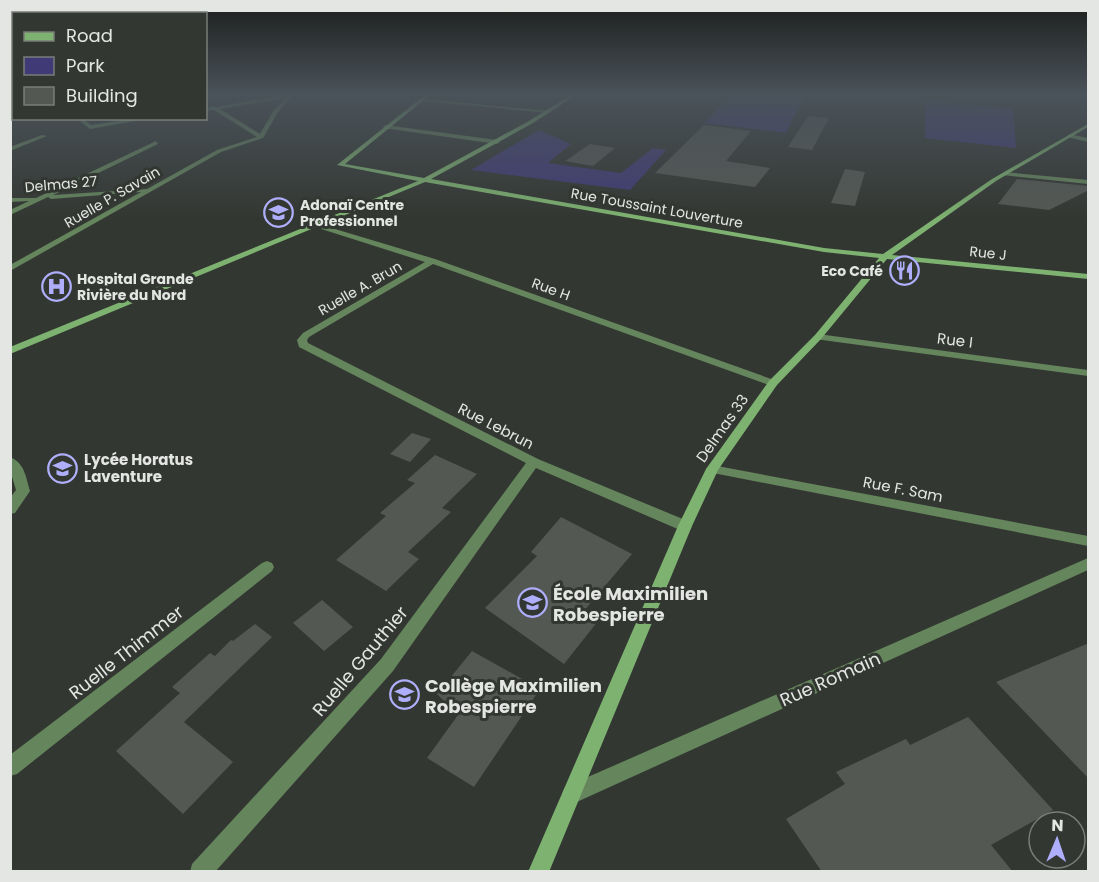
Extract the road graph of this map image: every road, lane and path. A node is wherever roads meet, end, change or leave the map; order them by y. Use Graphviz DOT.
graph roads {
  1 [pos="41,136"];
  2 [pos="374,136"];
  3 [pos="458,136"];
  4 [pos="507,136"];
  5 [pos="1069,136"];
  6 [pos="261,137"];
  7 [pos="1089,140"];
  8 [pos="497,141"];
  9 [pos="156,144"];
  10 [pos="10,149"];
  11 [pos="1005,174"];
  12 [pos="427,179"];
  13 [pos="1089,182"];
  14 [pos="149,189"];
  15 [pos="42,198"];
  16 [pos="10,200"];
  17 [pos="10,213"];
  18 [pos="318,225"];
  19 [pos="885,256"];
  20 [pos="432,261"];
  21 [pos="10,269"];
  22 [pos="1089,278"];
  23 [pos="818,337"];
  24 [pos="302,340"];
  25 [pos="10,351"];
  26 [pos="1089,373"];
  27 [pos="773,383"];
  28 [pos="10,461"];
  29 [pos="534,462"];
  30 [pos="712,469"];
  31 [pos="10,509"];
  32 [pos="685,526"];
  33 [pos="1089,541"];
  34 [pos="1089,564"];
  35 [pos="267,567"];
  36 [pos="10,767"];
  37 [pos="572,795"];
  38 [pos="200,872"];
  39 [pos="538,872"];
  1 -- 10 [label="street"];
  2 -- 12 [label="street, Rue Toussaint Louverture"];
  3 -- 8 [label="street"];
  4 -- 8 [label="street"];
  5 -- 7 [label="street"];
  5 -- 11 [label="street, Delmas 33"];
  6 -- 14 [label="street, Ruelle P. Savain"];
  8 -- 12 [label="street"];
  9 -- 15 [label="street"];
  11 -- 13 [label="street"];
  11 -- 19 [label="street, Delmas 33"];
  12 -- 18 [label="street"];
  12 -- 19 [label="street, Rue Toussaint Louverture"];
  14 -- 15 [label="street, Delmas 27"];
  14 -- 21 [label="street, Ruelle P. Savain"];
  15 -- 16 [label="street, Delmas 27"];
  15 -- 17 [label="street"];
  18 -- 20 [label="street, Rue H"];
  18 -- 25 [label="street"];
  19 -- 22 [label="street, Rue J"];
  19 -- 23 [label="street, Delmas 33"];
  20 -- 24 [label="street, Ruelle A. Brun"];
  20 -- 27 [label="street, Rue H"];
  23 -- 26 [label="street, Rue I"];
  23 -- 27 [label="street, Delmas 33"];
  24 -- 29 [label="street, Rue Lebrun"];
  27 -- 30 [label="street, Delmas 33"];
  28 -- 31 [label="street"];
  29 -- 32 [label="street, Rue Lebrun"];
  29 -- 38 [label="street, Ruelle Gauthier"];
  30 -- 32 [label="street, Delmas 33"];
  30 -- 33 [label="street, Rue F. Sam"];
  32 -- 37 [label="street, Delmas 33"];
  34 -- 37 [label="street, Rue Romain"];
  35 -- 36 [label="street, Ruelle Thimmer"];
  37 -- 39 [label="street, Delmas 33"];
}
